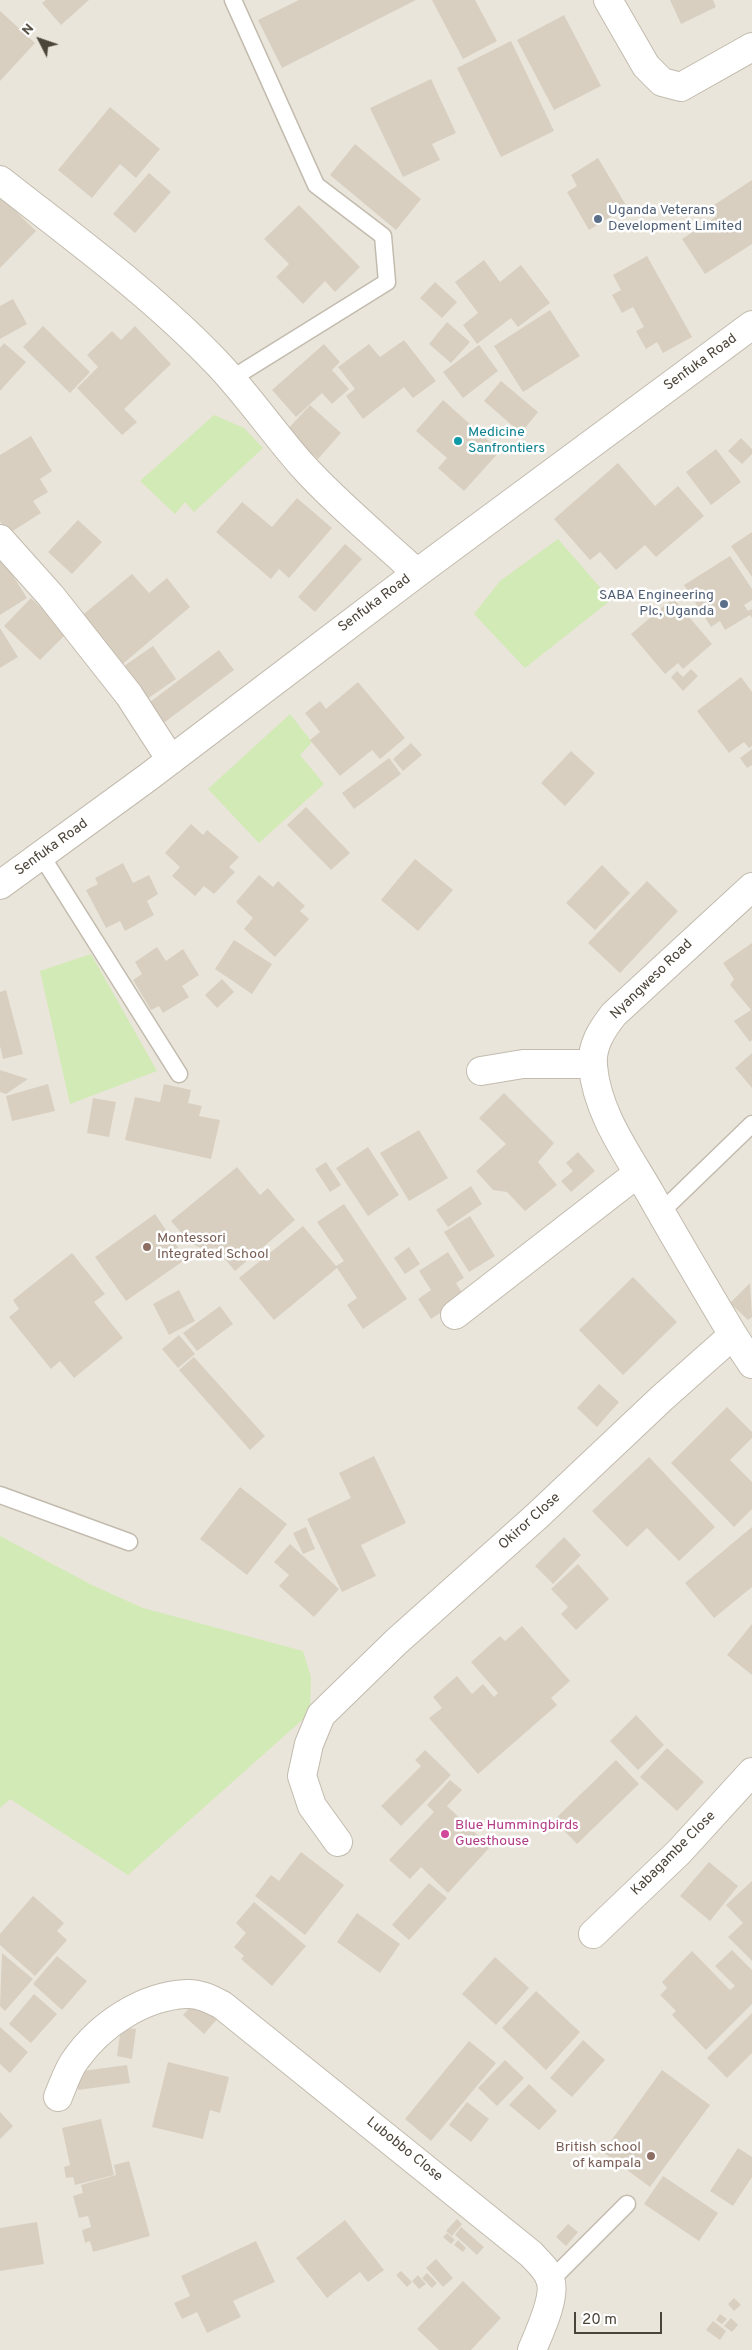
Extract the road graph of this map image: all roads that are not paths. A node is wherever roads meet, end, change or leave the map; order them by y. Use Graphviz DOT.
graph roads {
  1 [pos="232,0"];
  2 [pos="608,0"];
  3 [pos="752,47"];
  4 [pos="0,180"];
  5 [pos="752,325"];
  6 [pos="231,379"];
  7 [pos="0,539"];
  8 [pos="417,573"];
  9 [pos="171,760"];
  10 [pos="41,855"];
  11 [pos="0,885"];
  12 [pos="752,887"];
  13 [pos="593,1064"];
  14 [pos="481,1072"];
  15 [pos="179,1074"];
  16 [pos="752,1124"];
  17 [pos="638,1173"];
  18 [pos="660,1212"];
  19 [pos="455,1315"];
  20 [pos="732,1335"];
  21 [pos="752,1364"];
  22 [pos="0,1495"];
  23 [pos="128,1542"];
  24 [pos="752,1772"];
  25 [pos="338,1842"];
  26 [pos="593,1934"];
  27 [pos="58,2097"];
  28 [pos="627,2204"];
  29 [pos="551,2280"];
  30 [pos="532,2350"];
  1 -- 6 [label="lane"];
  2 -- 3 [label="street"];
  4 -- 6 [label="street"];
  5 -- 8 [label="street, Senfuka Road"];
  6 -- 8 [label="street"];
  7 -- 9 [label="street"];
  8 -- 9 [label="street, Senfuka Road"];
  9 -- 10 [label="street, Senfuka Road"];
  10 -- 11 [label="street, Senfuka Road"];
  10 -- 15 [label="lane"];
  12 -- 13 [label="street, Nyangweso Road"];
  13 -- 14 [label="street"];
  13 -- 17 [label="street, Nyangweso Road"];
  16 -- 18 [label="lane"];
  17 -- 18 [label="street, Nyangweso Road"];
  17 -- 19 [label="street"];
  18 -- 20 [label="street, Nyangweso Road"];
  20 -- 21 [label="street, Nyangweso Road"];
  20 -- 25 [label="street, Okiror Close"];
  22 -- 23 [label="lane"];
  24 -- 26 [label="street, Kabagambe Close"];
  27 -- 29 [label="street, Lubobbo Close"];
  28 -- 29 [label="lane"];
  29 -- 30 [label="street"];
}
